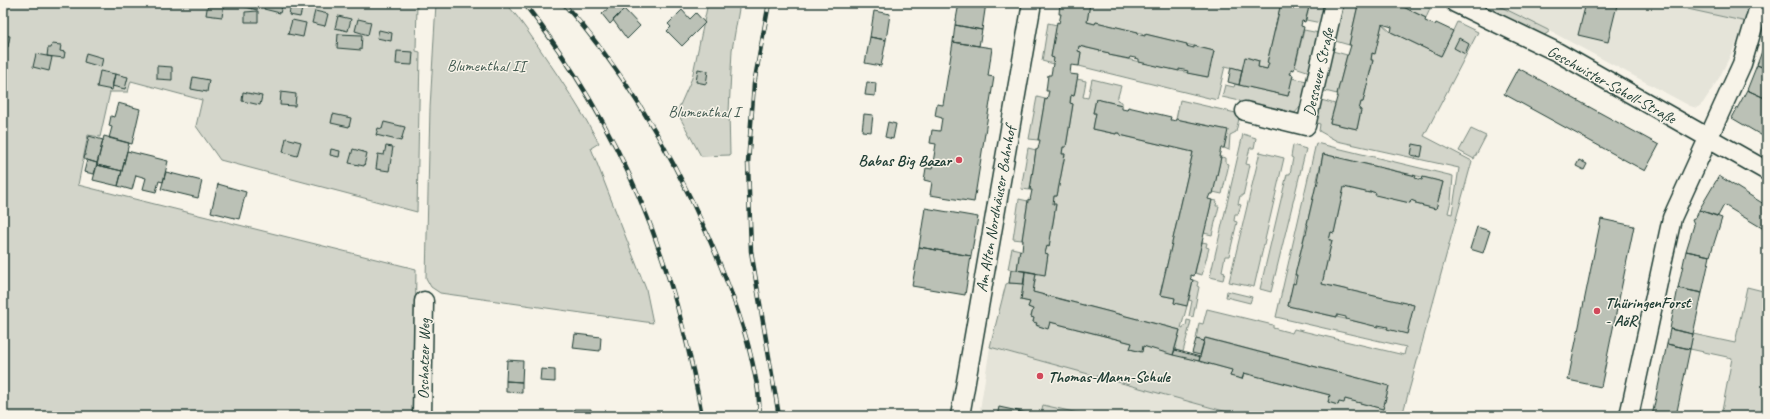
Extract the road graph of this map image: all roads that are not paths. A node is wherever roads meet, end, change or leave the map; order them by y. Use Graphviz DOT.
graph roads {
  1 [pos="1032,3"];
  2 [pos="1334,3"];
  3 [pos="1455,3"];
  4 [pos="1760,3"];
  5 [pos="1245,111"];
  6 [pos="1709,137"];
  7 [pos="1767,170"];
  8 [pos="424,301"];
  9 [pos="422,416"];
  10 [pos="960,416"];
  11 [pos="1629,416"];
  1 -- 10 [label="street, Am Alten Nordhäuser Bahnhof"];
  2 -- 5 [label="street, Dessauer Straße"];
  3 -- 6 [label="street, Geschwister-Scholl-Straße"];
  4 -- 6 [label="street"];
  6 -- 7 [label="street, Geschwister-Scholl-Straße"];
  6 -- 11 [label="street"];
  8 -- 9 [label="street, Oschatzer Weg"];
}
